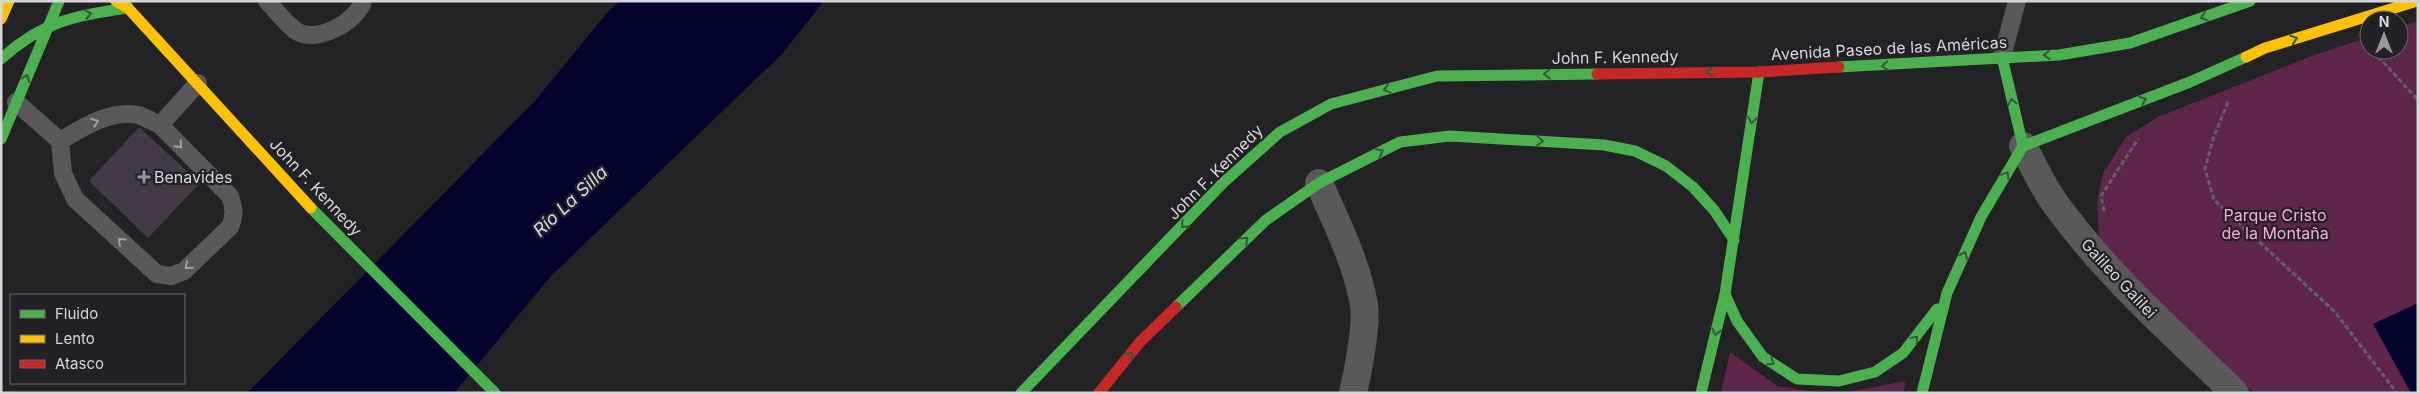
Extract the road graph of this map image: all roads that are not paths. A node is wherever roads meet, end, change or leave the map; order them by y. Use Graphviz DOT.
graph roads {
  1 [pos="9,1"];
  2 [pos="59,1"];
  3 [pos="116,1"];
  4 [pos="267,1"];
  5 [pos="363,1"];
  6 [pos="2017,1"];
  7 [pos="2250,1"];
  8 [pos="2417,1"];
  9 [pos="126,4"];
  10 [pos="1,19"];
  11 [pos="49,23"];
  12 [pos="2002,57"];
  13 [pos="1,59"];
  14 [pos="1759,72"];
  15 [pos="198,83"];
  16 [pos="16,102"];
  17 [pos="160,125"];
  18 [pos="1,139"];
  19 [pos="60,142"];
  20 [pos="2023,146"];
  21 [pos="1319,183"];
  22 [pos="1734,240"];
  23 [pos="1947,292"];
  24 [pos="1725,294"];
  25 [pos="496,393"];
  26 [pos="1021,393"];
  27 [pos="1099,393"];
  28 [pos="1353,393"];
  29 [pos="1701,393"];
  30 [pos="1922,393"];
  31 [pos="2235,393"];
  1 -- 10 [label="street"];
  2 -- 11 [label="street"];
  3 -- 9 [label="street, John F. Kennedy"];
  4 -- 5 [label="lane"];
  6 -- 12 [label="lane"];
  7 -- 12 [label="street, Avenida Paseo de las Américas, one-way"];
  20 -- 8 [label="street, one-way"];
  11 -- 9 [label="street, one-way"];
  9 -- 15 [label="street, John F. Kennedy"];
  11 -- 13 [label="street"];
  16 -- 11 [label="street, one-way"];
  12 -- 14 [label="street, Avenida Paseo de las Américas, one-way"];
  20 -- 12 [label="street, one-way"];
  14 -- 22 [label="street, Avenida Paseo de las Américas, one-way"];
  14 -- 26 [label="street, John F. Kennedy, one-way"];
  15 -- 17 [label="lane"];
  15 -- 25 [label="street, John F. Kennedy"];
  16 -- 18 [label="street"];
  16 -- 19 [label="lane"];
  19 -- 17 [label="lane, one-way"];
  17 -- 19 [label="lane, one-way"];
  23 -- 20 [label="street, one-way"];
  20 -- 31 [label="street, Galileo Galilei"];
  21 -- 22 [label="street, one-way"];
  27 -- 21 [label="street, one-way"];
  21 -- 28 [label="street"];
  22 -- 24 [label="street, Avenida Paseo de las Américas"];
  24 -- 23 [label="street, one-way"];
  23 -- 30 [label="street"];
  24 -- 29 [label="street, Avenida Paseo de las Américas, one-way"];
}
